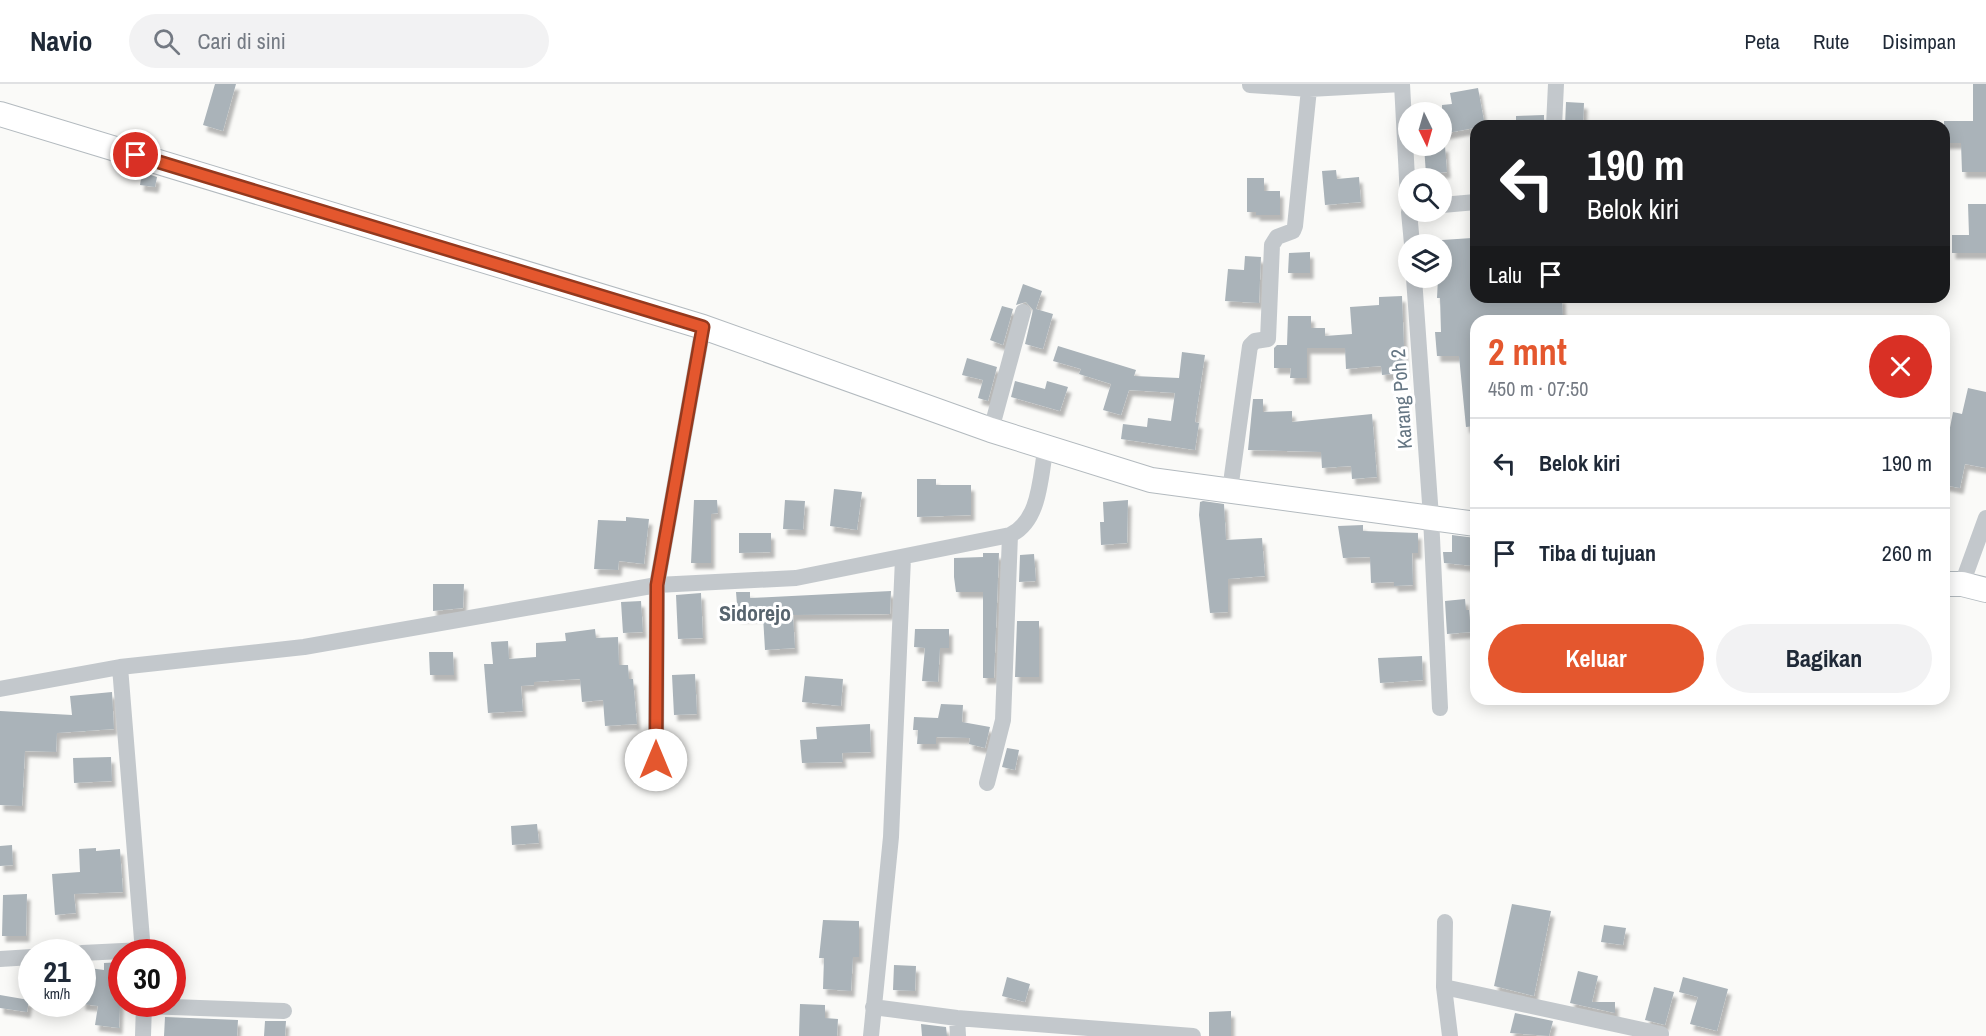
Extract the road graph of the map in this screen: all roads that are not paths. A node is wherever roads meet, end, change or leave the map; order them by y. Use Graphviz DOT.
graph roads {
  1 [pos="1402,84"];
  2 [pos="1556,84"];
  3 [pos="1250,85"];
  4 [pos="1309,89"];
  5 [pos="0,114"];
  6 [pos="1554,120"];
  7 [pos="1406,168"];
  8 [pos="1470,203"];
  9 [pos="1452,204"];
  10 [pos="1415,288"];
  11 [pos="1023,312"];
  12 [pos="703,327"];
  13 [pos="991,430"];
  14 [pos="1046,446"];
  15 [pos="1230,490"];
  16 [pos="1431,517"];
  17 [pos="1986,518"];
  18 [pos="1470,523"];
  19 [pos="1011,535"];
  20 [pos="903,558"];
  21 [pos="657,585"];
  22 [pos="1953,585"];
  23 [pos="1986,590"];
  24 [pos="120,668"];
  25 [pos="0,689"];
  26 [pos="1440,708"];
  27 [pos="656,760"];
  28 [pos="987,783"];
  29 [pos="1445,922"];
  30 [pos="142,939"];
  31 [pos="18,957"];
  32 [pos="0,958"];
  33 [pos="1444,987"];
  34 [pos="186,1007"];
  35 [pos="873,1007"];
  36 [pos="284,1011"];
  37 [pos="144,1017"];
  38 [pos="957,1018"];
  39 [pos="1662,1034"];
  40 [pos="143,1036"];
  41 [pos="871,1036"];
  42 [pos="958,1036"];
  43 [pos="1193,1036"];
  44 [pos="1450,1036"];
  1 -- 4 [label="street"];
  1 -- 7 [label="street"];
  2 -- 6 [label="street"];
  3 -- 4 [label="street"];
  4 -- 15 [label="street"];
  5 -- 12 [label="main road"];
  8 -- 9 [label="street"];
  10 -- 16 [label="street, Karang Poh 2"];
  11 -- 13 [label="street"];
  12 -- 13 [label="main road"];
  12 -- 21 [label="street"];
  13 -- 14 [label="main road"];
  14 -- 15 [label="main road"];
  14 -- 19 [label="street"];
  15 -- 16 [label="main road"];
  16 -- 18 [label="main road"];
  16 -- 26 [label="street, Karang Poh 2"];
  17 -- 22 [label="street"];
  19 -- 20 [label="street"];
  19 -- 28 [label="street"];
  20 -- 21 [label="street"];
  20 -- 35 [label="street"];
  21 -- 24 [label="street"];
  21 -- 27 [label="street"];
  22 -- 23 [label="main road"];
  24 -- 25 [label="street"];
  24 -- 30 [label="street"];
  29 -- 33 [label="street"];
  31 -- 32 [label="street"];
  33 -- 39 [label="street"];
  33 -- 44 [label="street"];
  34 -- 36 [label="street"];
  35 -- 38 [label="street"];
  35 -- 41 [label="street"];
  37 -- 40 [label="street"];
  38 -- 42 [label="street"];
  38 -- 43 [label="street"];
}
